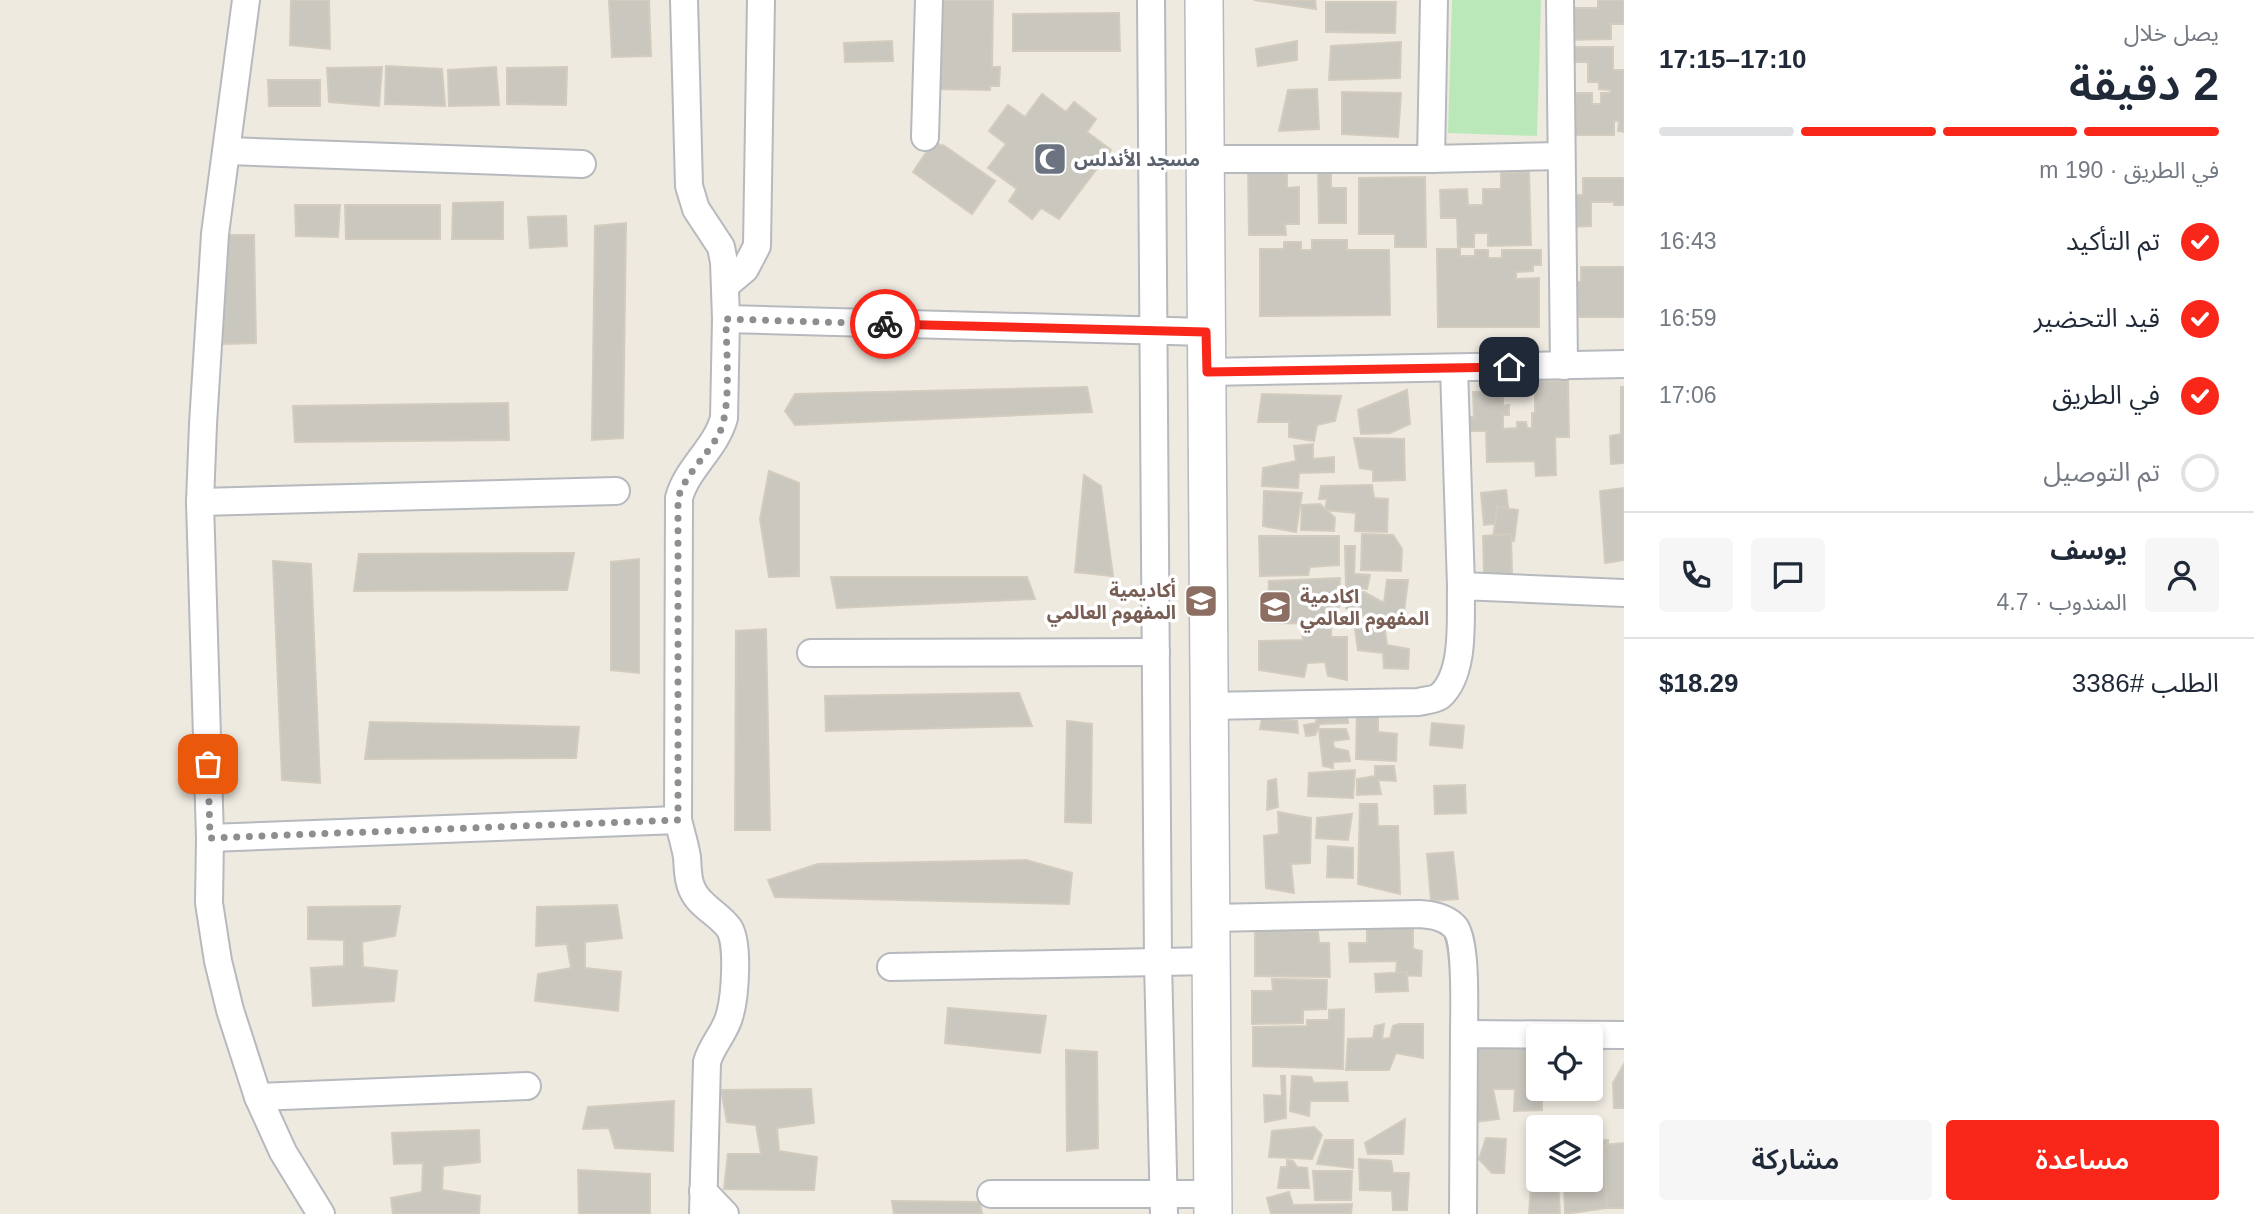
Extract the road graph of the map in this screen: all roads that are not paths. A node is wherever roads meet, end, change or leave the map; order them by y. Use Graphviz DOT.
graph roads {
  1 [pos="246,0"];
  2 [pos="684,0"];
  3 [pos="761,0"];
  4 [pos="929,0"];
  5 [pos="1151,0"];
  6 [pos="1204,0"];
  7 [pos="1434,0"];
  8 [pos="1560,0"];
  9 [pos="925,137"];
  10 [pos="227,151"];
  11 [pos="1560,156"];
  12 [pos="1205,159"];
  13 [pos="1431,159"];
  14 [pos="582,164"];
  15 [pos="726,285"];
  16 [pos="726,319"];
  17 [pos="1153,332"];
  18 [pos="1206,332"];
  19 [pos="1624,364"];
  20 [pos="1564,366"];
  21 [pos="1454,368"];
  22 [pos="1207,372"];
  23 [pos="616,491"];
  24 [pos="200,502"];
  25 [pos="1461,586"];
  26 [pos="1624,593"];
  27 [pos="1156,652"];
  28 [pos="811,653"];
  29 [pos="1209,706"];
  30 [pos="678,820"];
  31 [pos="210,838"];
  32 [pos="1210,918"];
  33 [pos="1211,961"];
  34 [pos="1158,962"];
  35 [pos="891,967"];
  36 [pos="1464,1034"];
  37 [pos="1624,1035"];
  38 [pos="527,1086"];
  39 [pos="258,1097"];
  40 [pos="991,1195"];
  41 [pos="703,1202"];
  42 [pos="1213,1204"];
  43 [pos="1069,1205"];
  44 [pos="1163,1205"];
  45 [pos="321,1214"];
  46 [pos="725,1214"];
  47 [pos="1463,1214"];
  1 -- 10 [label="street"];
  2 -- 15 [label="street"];
  3 -- 15 [label="street"];
  4 -- 9 [label="street"];
  5 -- 17 [label="street"];
  6 -- 12 [label="main road"];
  7 -- 13 [label="street"];
  8 -- 11 [label="street"];
  10 -- 14 [label="street"];
  10 -- 24 [label="street"];
  11 -- 13 [label="street"];
  11 -- 20 [label="street"];
  12 -- 13 [label="street"];
  12 -- 18 [label="main road"];
  15 -- 16 [label="street"];
  16 -- 17 [label="street"];
  16 -- 30 [label="street"];
  17 -- 18 [label="street"];
  17 -- 27 [label="street"];
  18 -- 22 [label="main road"];
  19 -- 20 [label="street"];
  20 -- 21 [label="street"];
  21 -- 22 [label="street"];
  21 -- 25 [label="street"];
  22 -- 29 [label="main road"];
  23 -- 24 [label="street"];
  24 -- 31 [label="street"];
  25 -- 26 [label="street"];
  25 -- 29 [label="street"];
  27 -- 28 [label="street"];
  27 -- 34 [label="street"];
  29 -- 32 [label="main road"];
  30 -- 31 [label="street"];
  30 -- 41 [label="street"];
  31 -- 39 [label="street"];
  32 -- 33 [label="main road"];
  32 -- 36 [label="street"];
  33 -- 34 [label="street"];
  33 -- 42 [label="main road"];
  34 -- 35 [label="street"];
  34 -- 44 [label="street"];
  36 -- 37 [label="street"];
  36 -- 47 [label="street"];
  38 -- 39 [label="street"];
  39 -- 45 [label="street"];
  40 -- 43 [label="street"];
  41 -- 46 [label="street"];
  42 -- 44 [label="street"];
  43 -- 44 [label="street"];
}
